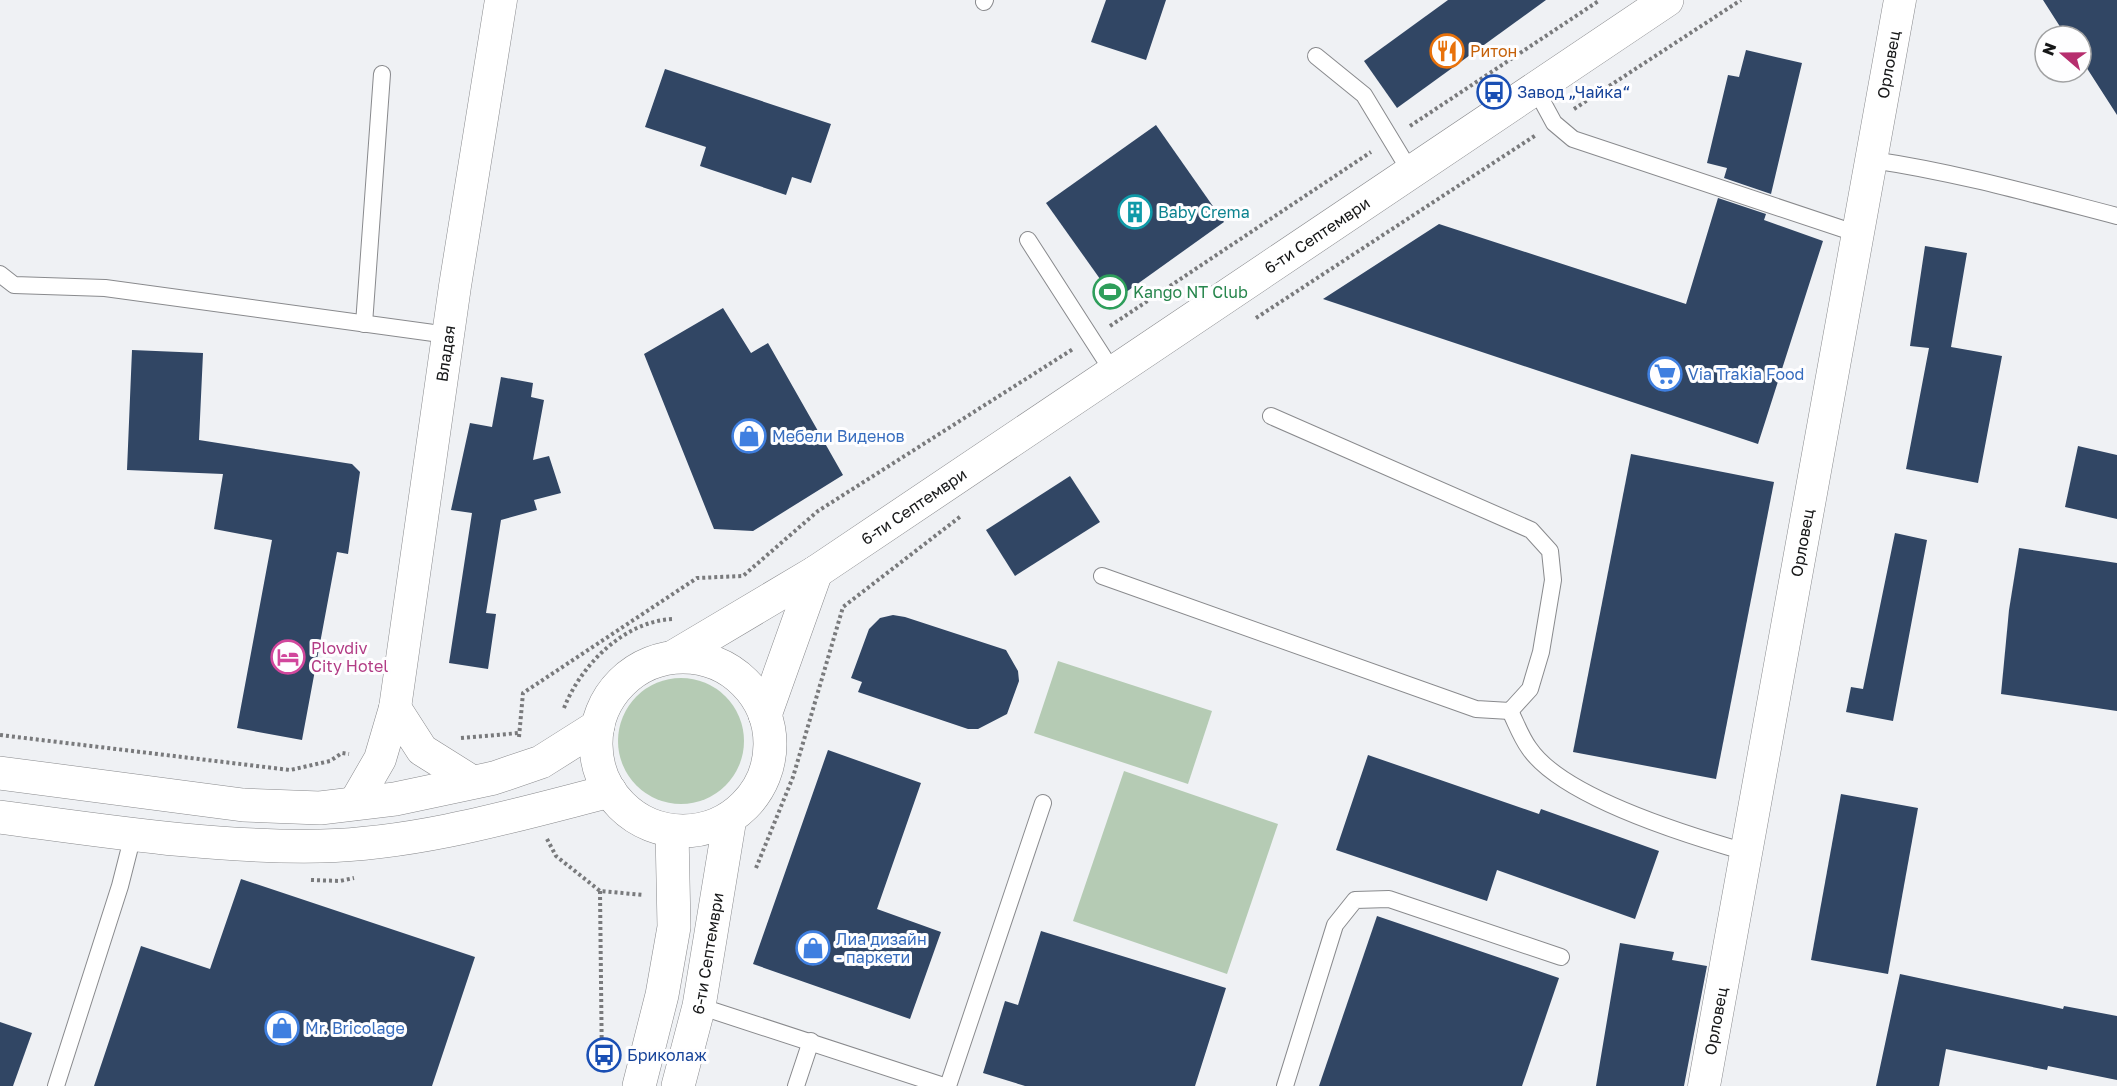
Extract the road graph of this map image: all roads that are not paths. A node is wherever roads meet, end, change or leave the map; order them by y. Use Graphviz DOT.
graph roads {
  1 [pos="501,0"];
  2 [pos="1666,0"];
  3 [pos="1900,0"];
  4 [pos="1316,56"];
  5 [pos="382,74"];
  6 [pos="1535,88"];
  7 [pos="1872,160"];
  8 [pos="1410,171"];
  9 [pos="2117,216"];
  10 [pos="1858,234"];
  11 [pos="1028,240"];
  12 [pos="0,274"];
  13 [pos="364,324"];
  14 [pos="448,335"];
  15 [pos="1113,372"];
  16 [pos="1271,416"];
  17 [pos="816,572"];
  18 [pos="1102,576"];
  19 [pos="673,657"];
  20 [pos="395,708"];
  21 [pos="1510,711"];
  22 [pos="765,715"];
  23 [pos="598,726"];
  24 [pos="0,773"];
  25 [pos="473,782"];
  26 [pos="610,791"];
  27 [pos="1043,802"];
  28 [pos="354,804"];
  29 [pos="0,817"];
  30 [pos="730,818"];
  31 [pos="672,831"];
  32 [pos="134,835"];
  33 [pos="1746,852"];
  34 [pos="1562,957"];
  35 [pos="699,1006"];
  36 [pos="811,1041"];
  37 [pos="56,1086"];
  38 [pos="639,1086"];
  39 [pos="678,1086"];
  40 [pos="796,1086"];
  41 [pos="946,1086"];
  42 [pos="1285,1086"];
  43 [pos="1704,1086"];
  1 -- 14 [label="street, Владая"];
  2 -- 6 [label="main road, 6-ти Септември"];
  3 -- 7 [label="street, Орловец"];
  4 -- 8 [label="lane"];
  5 -- 13 [label="lane"];
  6 -- 8 [label="main road, 6-ти Септември"];
  6 -- 10 [label="lane"];
  7 -- 9 [label="lane"];
  7 -- 10 [label="street, Орловец"];
  8 -- 15 [label="main road, 6-ти Септември"];
  10 -- 33 [label="street, Орловец"];
  11 -- 15 [label="lane"];
  12 -- 13 [label="lane"];
  13 -- 14 [label="lane"];
  14 -- 20 [label="street, Владая"];
  15 -- 17 [label="main road, 6-ти Септември"];
  16 -- 21 [label="lane"];
  17 -- 19 [label="main road, 6-ти Септември"];
  17 -- 22 [label="main road"];
  18 -- 21 [label="lane"];
  19 -- 22 [label="main road"];
  19 -- 23 [label="main road"];
  20 -- 25 [label="street"];
  20 -- 28 [label="street, Владая"];
  21 -- 33 [label="lane"];
  22 -- 30 [label="main road"];
  23 -- 25 [label="main road"];
  23 -- 26 [label="main road"];
  24 -- 28 [label="main road"];
  25 -- 28 [label="main road"];
  26 -- 31 [label="main road"];
  26 -- 32 [label="main road"];
  27 -- 41 [label="lane"];
  29 -- 32 [label="main road"];
  30 -- 31 [label="main road"];
  30 -- 35 [label="main road, 6-ти Септември"];
  31 -- 38 [label="main road"];
  32 -- 37 [label="lane"];
  33 -- 43 [label="street, Орловец"];
  34 -- 42 [label="lane"];
  35 -- 36 [label="lane"];
  35 -- 39 [label="main road, 6-ти Септември"];
  36 -- 40 [label="lane"];
  36 -- 41 [label="lane"];
}
